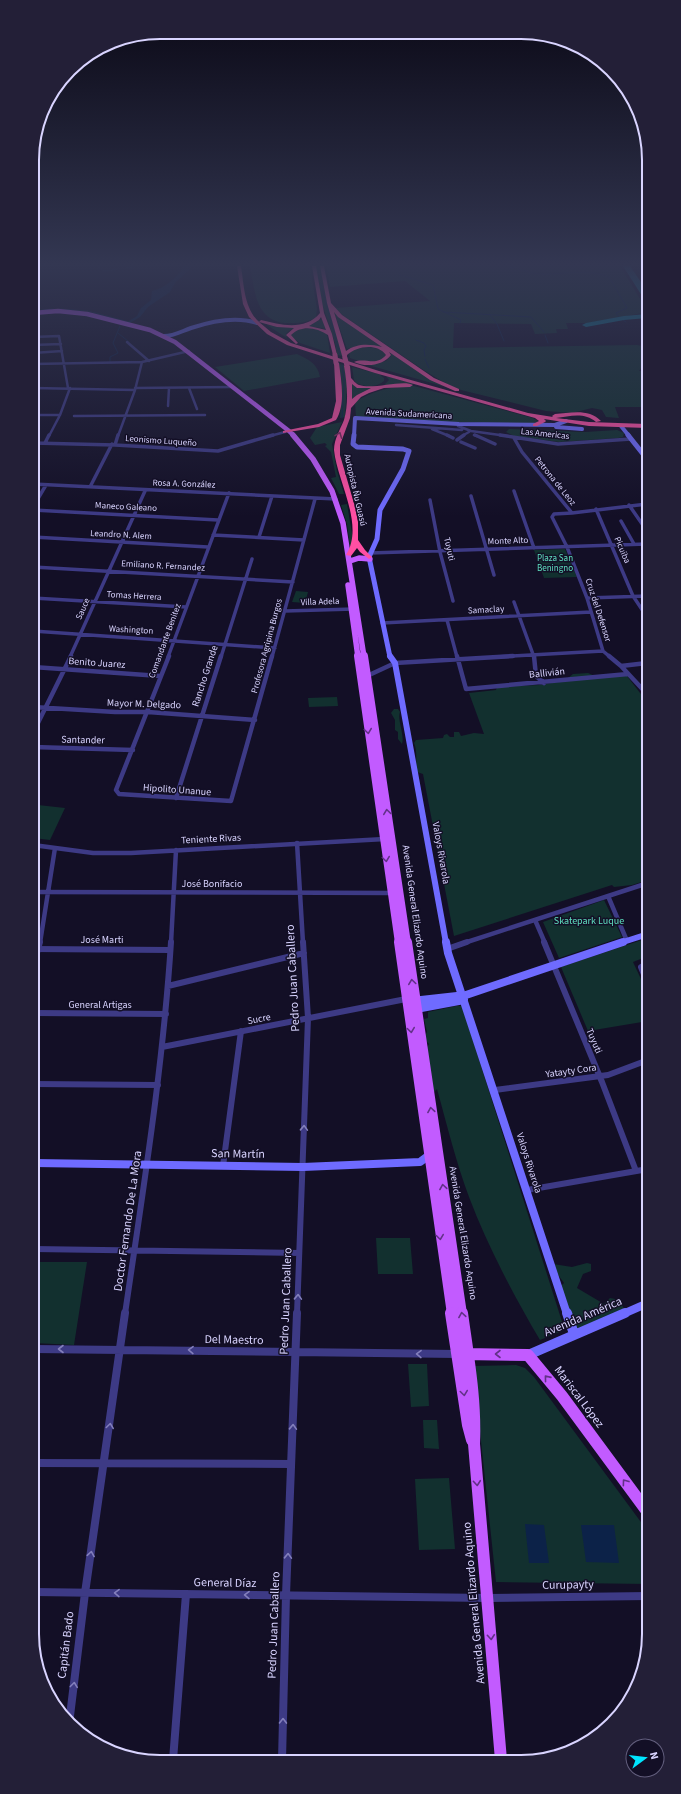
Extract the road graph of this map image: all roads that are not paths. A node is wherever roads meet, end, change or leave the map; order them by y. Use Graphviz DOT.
graph roads {
  1 [pos="136,350"];
  2 [pos="307,350"];
  3 [pos="316,350"];
  4 [pos="334,350"];
  5 [pos="343,350"];
  6 [pos="353,350"];
  7 [pos="384,350"];
  8 [pos="389,350"];
  9 [pos="62,351"];
  10 [pos="189,351"];
  11 [pos="39,353"];
  12 [pos="345,356"];
  13 [pos="149,361"];
  14 [pos="142,362"];
  15 [pos="352,362"];
  16 [pos="64,363"];
  17 [pos="93,363"];
  18 [pos="39,364"];
  19 [pos="92,368"];
  20 [pos="377,372"];
  21 [pos="349,379"];
  22 [pos="232,387"];
  23 [pos="39,388"];
  24 [pos="69,388"];
  25 [pos="169,388"];
  26 [pos="188,388"];
  27 [pos="432,388"];
  28 [pos="135,389"];
  29 [pos="469,395"];
  30 [pos="168,406"];
  31 [pos="197,409"];
  32 [pos="348,410"];
  33 [pos="576,414"];
  34 [pos="39,415"];
  35 [pos="60,415"];
  36 [pos="205,415"];
  37 [pos="74,416"];
  38 [pos="124,416"];
  39 [pos="548,416"];
  40 [pos="537,417"];
  41 [pos="566,420"];
  42 [pos="410,422"];
  43 [pos="597,422"];
  44 [pos="642,422"];
  45 [pos="612,424"];
  46 [pos="396,425"];
  47 [pos="535,425"];
  48 [pos="458,426"];
  49 [pos="487,426"];
  50 [pos="621,426"];
  51 [pos="642,426"];
  52 [pos="428,427"];
  53 [pos="590,428"];
  54 [pos="582,429"];
  55 [pos="286,430"];
  56 [pos="463,430"];
  57 [pos="470,432"];
  58 [pos="485,433"];
  59 [pos="474,435"];
  60 [pos="453,438"];
  61 [pos="514,438"];
  62 [pos="631,439"];
  63 [pos="39,443"];
  64 [pos="45,443"];
  65 [pos="113,444"];
  66 [pos="495,444"];
  67 [pos="475,448"];
  68 [pos="642,453"];
  69 [pos="39,484"];
  70 [pos="46,485"];
  71 [pos="90,487"];
  72 [pos="145,491"];
  73 [pos="514,491"];
  74 [pos="229,493"];
  75 [pos="272,496"];
  76 [pos="471,496"];
  77 [pos="39,498"];
  78 [pos="315,498"];
  79 [pos="333,499"];
  80 [pos="430,500"];
  81 [pos="642,504"];
  82 [pos="629,505"];
  83 [pos="39,509"];
  84 [pos="596,509"];
  85 [pos="572,513"];
  86 [pos="134,516"];
  87 [pos="218,520"];
  88 [pos="621,521"];
  89 [pos="642,524"];
  90 [pos="213,535"];
  91 [pos="39,537"];
  92 [pos="259,537"];
  93 [pos="304,540"];
  94 [pos="356,541"];
  95 [pos="122,543"];
  96 [pos="634,544"];
  97 [pos="642,544"];
  98 [pos="611,545"];
  99 [pos="208,547"];
  100 [pos="567,547"];
  101 [pos="534,548"];
  102 [pos="487,550"];
  103 [pos="440,552"];
  104 [pos="370,556"];
  105 [pos="349,558"];
  106 [pos="252,559"];
  107 [pos="39,567"];
  108 [pos="109,571"];
  109 [pos="494,575"];
  110 [pos="198,576"];
  111 [pos="246,579"];
  112 [pos="293,582"];
  113 [pos="633,596"];
  114 [pos="642,596"];
  115 [pos="39,598"];
  116 [pos="587,598"];
  117 [pos="453,601"];
  118 [pos="95,602"];
  119 [pos="514,602"];
  120 [pos="186,607"];
  121 [pos="354,609"];
  122 [pos="642,610"];
  123 [pos="285,611"];
  124 [pos="591,612"];
  125 [pos="519,616"];
  126 [pos="447,620"];
  127 [pos="382,623"];
  128 [pos="39,632"];
  129 [pos="80,635"];
  130 [pos="174,640"];
  131 [pos="225,644"];
  132 [pos="275,648"];
  133 [pos="603,651"];
  134 [pos="532,655"];
  135 [pos="458,660"];
  136 [pos="395,664"];
  137 [pos="642,664"];
  138 [pos="621,666"];
  139 [pos="39,668"];
  140 [pos="64,670"];
  141 [pos="628,674"];
  142 [pos="160,676"];
  143 [pos="367,676"];
  144 [pos="544,683"];
  145 [pos="642,689"];
  146 [pos="39,708"];
  147 [pos="45,708"];
  148 [pos="148,712"];
  149 [pos="201,717"];
  150 [pos="255,720"];
  151 [pos="39,721"];
  152 [pos="39,747"];
  153 [pos="133,750"];
  154 [pos="117,793"];
  155 [pos="176,798"];
  156 [pos="233,798"];
  157 [pos="387,838"];
  158 [pos="297,843"];
  159 [pos="39,846"];
  160 [pos="55,848"];
  161 [pos="176,850"];
  162 [pos="642,884"];
  163 [pos="39,892"];
  164 [pos="47,893"];
  165 [pos="173,893"];
  166 [pos="301,893"];
  167 [pos="391,893"];
  168 [pos="608,896"];
  169 [pos="535,920"];
  170 [pos="39,934"];
  171 [pos="642,936"];
  172 [pos="627,940"];
  173 [pos="39,949"];
  174 [pos="447,949"];
  175 [pos="170,950"];
  176 [pos="304,953"];
  177 [pos="555,965"];
  178 [pos="168,986"];
  179 [pos="464,997"];
  180 [pos="406,999"];
  181 [pos="415,1005"];
  182 [pos="39,1013"];
  183 [pos="166,1014"];
  184 [pos="308,1018"];
  185 [pos="242,1031"];
  186 [pos="162,1048"];
  187 [pos="642,1062"];
  188 [pos="599,1076"];
  189 [pos="39,1084"];
  190 [pos="158,1085"];
  191 [pos="495,1090"];
  192 [pos="437,1149"];
  193 [pos="429,1157"];
  194 [pos="39,1163"];
  195 [pos="147,1165"];
  196 [pos="223,1166"];
  197 [pos="303,1167"];
  198 [pos="642,1170"];
  199 [pos="636,1171"];
  200 [pos="527,1190"];
  201 [pos="39,1249"];
  202 [pos="134,1250"];
  203 [pos="299,1253"];
  204 [pos="642,1306"];
  205 [pos="574,1334"];
  206 [pos="39,1349"];
  207 [pos="121,1350"];
  208 [pos="296,1352"];
  209 [pos="463,1354"];
  210 [pos="528,1355"];
  211 [pos="39,1463"];
  212 [pos="105,1464"];
  213 [pos="291,1464"];
  214 [pos="642,1506"];
  215 [pos="39,1592"];
  216 [pos="85,1593"];
  217 [pos="186,1594"];
  218 [pos="286,1595"];
  219 [pos="642,1596"];
  220 [pos="488,1598"];
  221 [pos="70,1715"];
  222 [pos="173,1755"];
  223 [pos="282,1755"];
  224 [pos="501,1755"];
  1 -- 13 [label="street"];
  2 -- 20 [label="highway"];
  3 -- 15 [label="highway"];
  4 -- 55 [label="highway, bridge"];
  5 -- 12 [label="highway, Autopista Ñu Guasú"];
  6 -- 12 [label="highway"];
  7 -- 15 [label="highway"];
  8 -- 29 [label="highway"];
  9 -- 11 [label="street"];
  9 -- 16 [label="street"];
  10 -- 13 [label="street"];
  10 -- 22 [label="main road, Avenida General Elizardo Aquino"];
  12 -- 21 [label="highway, Autopista Ñu Guasú, bridge"];
  13 -- 14 [label="street"];
  14 -- 17 [label="street"];
  14 -- 28 [label="street"];
  15 -- 29 [label="highway"];
  16 -- 17 [label="street"];
  16 -- 18 [label="street"];
  16 -- 24 [label="street"];
  17 -- 19 [label="street"];
  20 -- 21 [label="highway"];
  20 -- 27 [label="highway"];
  21 -- 32 [label="highway, Autopista Ñu Guasú"];
  22 -- 26 [label="street"];
  22 -- 55 [label="main road, Avenida General Elizardo Aquino"];
  23 -- 24 [label="street"];
  24 -- 28 [label="street"];
  24 -- 35 [label="street"];
  25 -- 26 [label="street"];
  25 -- 28 [label="street"];
  25 -- 30 [label="street"];
  26 -- 31 [label="street"];
  27 -- 32 [label="highway"];
  27 -- 40 [label="highway"];
  28 -- 38 [label="street"];
  29 -- 39 [label="highway"];
  94 -- 32 [label="highway, Autopista Ñu Guasú, one-way"];
  33 -- 39 [label="highway"];
  33 -- 41 [label="highway"];
  33 -- 43 [label="highway"];
  34 -- 35 [label="street"];
  35 -- 64 [label="street"];
  36 -- 38 [label="street"];
  37 -- 38 [label="street"];
  38 -- 65 [label="street"];
  39 -- 41 [label="highway"];
  40 -- 41 [label="highway"];
  40 -- 47 [label="highway"];
  41 -- 43 [label="highway"];
  41 -- 47 [label="street, Avenida Sudamericana"];
  41 -- 54 [label="highway"];
  42 -- 48 [label="street, Avenida Sudamericana"];
  42 -- 49 [label="street, Avenida Sudamericana"];
  42 -- 104 [label="street, Avenida Sudamericana"];
  43 -- 45 [label="highway"];
  43 -- 53 [label="highway"];
  44 -- 45 [label="highway"];
  45 -- 50 [label="highway"];
  45 -- 53 [label="highway"];
  46 -- 52 [label="street"];
  47 -- 49 [label="street, Avenida Sudamericana"];
  48 -- 49 [label="street, Avenida Sudamericana"];
  48 -- 58 [label="street, Las Americas"];
  49 -- 54 [label="street, Avenida Sudamericana"];
  49 -- 58 [label="street"];
  50 -- 51 [label="highway"];
  50 -- 62 [label="street"];
  52 -- 56 [label="street"];
  52 -- 60 [label="street"];
  53 -- 54 [label="highway"];
  55 -- 65 [label="street, Leonismo Luqueño"];
  55 -- 79 [label="main road, Avenida General Elizardo Aquino"];
  57 -- 67 [label="street"];
  58 -- 61 [label="street, Las Americas"];
  59 -- 66 [label="street"];
  61 -- 62 [label="street, Las Americas"];
  61 -- 85 [label="street, Petrona de Leoz"];
  62 -- 68 [label="street"];
  63 -- 64 [label="street, Leonismo Luqueño"];
  64 -- 65 [label="street, Leonismo Luqueño"];
  65 -- 71 [label="street"];
  69 -- 70 [label="street, Rosa A. González"];
  70 -- 71 [label="street, Rosa A. González"];
  70 -- 77 [label="street"];
  71 -- 72 [label="street, Rosa A. González"];
  72 -- 74 [label="street, Rosa A. González"];
  72 -- 86 [label="street, Sauce"];
  73 -- 101 [label="street"];
  74 -- 75 [label="street, Rosa A. González"];
  74 -- 87 [label="street, Comandante Benitez"];
  75 -- 78 [label="street, Rosa A. González"];
  75 -- 92 [label="street"];
  76 -- 102 [label="street"];
  78 -- 79 [label="street, Rosa A. González"];
  78 -- 93 [label="street, Profesora Agripina Burgos"];
  79 -- 105 [label="main road, Avenida General Elizardo Aquino"];
  79 -- 121 [label="main road, Avenida General Elizardo Aquino"];
  80 -- 103 [label="street, Tuyuti"];
  81 -- 82 [label="street, Petrona de Leoz"];
  82 -- 84 [label="street, Petrona de Leoz"];
  82 -- 89 [label="street"];
  83 -- 86 [label="street, Maneco Galeano"];
  84 -- 85 [label="street, Petrona de Leoz"];
  84 -- 98 [label="street, Picuiba"];
  85 -- 100 [label="street, Cruz del Defensor"];
  86 -- 87 [label="street, Maneco Galeano"];
  86 -- 95 [label="street, Sauce"];
  87 -- 90 [label="street, Comandante Benitez"];
  88 -- 96 [label="street"];
  90 -- 92 [label="street"];
  90 -- 99 [label="street, Comandante Benitez"];
  91 -- 95 [label="street, Leandro N. Alem"];
  92 -- 93 [label="street"];
  93 -- 112 [label="street, Profesora Agripina Burgos"];
  94 -- 104 [label="highway"];
  94 -- 105 [label="highway, Autopista Ñu Guasú"];
  95 -- 99 [label="street, Leandro N. Alem"];
  95 -- 108 [label="street, Sauce"];
  96 -- 97 [label="street, Monte Alto"];
  96 -- 98 [label="street, Monte Alto"];
  98 -- 100 [label="street, Monte Alto"];
  98 -- 113 [label="street, Picuiba"];
  99 -- 110 [label="street, Comandante Benitez"];
  100 -- 101 [label="street, Monte Alto"];
  100 -- 116 [label="street, Cruz del Defensor"];
  101 -- 102 [label="street, Monte Alto"];
  102 -- 103 [label="street, Monte Alto"];
  102 -- 109 [label="street"];
  103 -- 104 [label="street, Monte Alto"];
  103 -- 117 [label="street, Tuyuti"];
  104 -- 105 [label="main road"];
  104 -- 127 [label="street, Valoys Rivarola"];
  105 -- 121 [label="main road, Avenida General Elizardo Aquino"];
  106 -- 111 [label="street, Rancho Grande"];
  107 -- 108 [label="street, Emiliano R. Fernandez"];
  108 -- 110 [label="street, Emiliano R. Fernandez"];
  108 -- 118 [label="street, Sauce"];
  110 -- 111 [label="street, Emiliano R. Fernandez"];
  110 -- 120 [label="street, Comandante Benitez"];
  111 -- 112 [label="street, Emiliano R. Fernandez"];
  111 -- 131 [label="street, Rancho Grande"];
  112 -- 123 [label="street, Profesora Agripina Burgos"];
  113 -- 114 [label="street"];
  113 -- 116 [label="street"];
  113 -- 122 [label="street, Picuiba"];
  115 -- 118 [label="street, Tomas Herrera"];
  116 -- 124 [label="street, Cruz del Defensor"];
  118 -- 120 [label="street, Tomas Herrera"];
  118 -- 129 [label="street, Sauce"];
  119 -- 125 [label="street"];
  120 -- 130 [label="street, Comandante Benitez"];
  121 -- 123 [label="street, Villa Adela"];
  121 -- 143 [label="main road, Avenida General Elizardo Aquino"];
  121 -- 157 [label="main road, Avenida General Elizardo Aquino, one-way"];
  123 -- 132 [label="street, Profesora Agripina Burgos"];
  124 -- 125 [label="street, Samaclay"];
  124 -- 133 [label="street, Cruz del Defensor"];
  125 -- 126 [label="street, Samaclay"];
  125 -- 134 [label="street"];
  126 -- 127 [label="street, Samaclay"];
  126 -- 135 [label="street"];
  127 -- 136 [label="street, Valoys Rivarola"];
  128 -- 129 [label="street, Washington"];
  129 -- 130 [label="street, Washington"];
  129 -- 140 [label="street, Sauce"];
  130 -- 131 [label="street, Washington"];
  130 -- 142 [label="street, Comandante Benitez"];
  131 -- 132 [label="street, Washington"];
  131 -- 149 [label="street, Rancho Grande"];
  132 -- 150 [label="street, Profesora Agripina Burgos"];
  133 -- 134 [label="street"];
  133 -- 138 [label="street, Cruz del Defensor"];
  134 -- 135 [label="street"];
  134 -- 144 [label="street"];
  135 -- 136 [label="street"];
  135 -- 144 [label="street, Ballivián"];
  136 -- 143 [label="street"];
  136 -- 174 [label="street, Valoys Rivarola"];
  137 -- 138 [label="street"];
  138 -- 141 [label="street, Cruz del Defensor"];
  139 -- 140 [label="street, Benito Juarez"];
  140 -- 142 [label="street, Benito Juarez"];
  140 -- 147 [label="street, Sauce"];
  141 -- 144 [label="street, Ballivián"];
  141 -- 145 [label="street, Cruz del Defensor"];
  142 -- 148 [label="street, Comandante Benitez"];
  157 -- 143 [label="main road, Avenida General Elizardo Aquino, one-way"];
  146 -- 147 [label="street, Mayor M. Delgado"];
  147 -- 148 [label="street, Mayor M. Delgado"];
  147 -- 151 [label="street, Sauce"];
  148 -- 149 [label="street, Mayor M. Delgado"];
  148 -- 153 [label="street, Comandante Benitez"];
  149 -- 150 [label="street, Mayor M. Delgado"];
  149 -- 155 [label="street, Rancho Grande"];
  150 -- 156 [label="street, Profesora Agripina Burgos"];
  152 -- 153 [label="street, Santander"];
  153 -- 154 [label="street, Comandante Benitez"];
  154 -- 155 [label="street, Hipolito Unanue"];
  155 -- 156 [label="street, Hipolito Unanue"];
  157 -- 158 [label="street, Teniente Rivas"];
  157 -- 167 [label="main road, Avenida General Elizardo Aquino, one-way"];
  181 -- 157 [label="main road, Avenida General Elizardo Aquino, one-way"];
  158 -- 161 [label="street, Teniente Rivas"];
  158 -- 166 [label="street, Pedro Juan Caballero"];
  159 -- 160 [label="street, Teniente Rivas"];
  160 -- 161 [label="street, Teniente Rivas"];
  160 -- 164 [label="street"];
  161 -- 165 [label="street, Doctor Fernando De La Mora"];
  162 -- 168 [label="street"];
  163 -- 164 [label="street, José Bonifacio"];
  164 -- 165 [label="street, José Bonifacio"];
  164 -- 170 [label="street"];
  165 -- 166 [label="street, José Bonifacio"];
  165 -- 175 [label="street, Doctor Fernando De La Mora"];
  166 -- 167 [label="street, José Bonifacio"];
  166 -- 176 [label="street, Pedro Juan Caballero"];
  167 -- 180 [label="main road, Avenida General Elizardo Aquino"];
  168 -- 169 [label="street"];
  168 -- 172 [label="street"];
  169 -- 174 [label="street"];
  169 -- 177 [label="street, Tuyuti"];
  171 -- 172 [label="street"];
  172 -- 177 [label="street"];
  173 -- 175 [label="street, José Marti"];
  174 -- 179 [label="street, Valoys Rivarola"];
  175 -- 178 [label="street, Doctor Fernando De La Mora"];
  176 -- 178 [label="street"];
  176 -- 184 [label="street, Pedro Juan Caballero"];
  177 -- 179 [label="street"];
  177 -- 188 [label="street, Tuyuti"];
  178 -- 183 [label="street, Doctor Fernando De La Mora"];
  179 -- 181 [label="street"];
  179 -- 191 [label="street, Valoys Rivarola"];
  180 -- 181 [label="street"];
  180 -- 184 [label="street, Sucre"];
  180 -- 193 [label="main road, Avenida General Elizardo Aquino, one-way"];
  192 -- 181 [label="main road, Avenida General Elizardo Aquino, one-way"];
  182 -- 183 [label="street, General Artigas"];
  183 -- 186 [label="street, Doctor Fernando De La Mora"];
  184 -- 185 [label="street, Sucre"];
  197 -- 184 [label="street, Pedro Juan Caballero, one-way"];
  185 -- 186 [label="street, Sucre"];
  185 -- 196 [label="street"];
  186 -- 190 [label="street, Doctor Fernando De La Mora"];
  187 -- 188 [label="street, Yatayty Cora"];
  188 -- 191 [label="street, Yatayty Cora"];
  188 -- 199 [label="street, Tuyuti"];
  189 -- 190 [label="street"];
  190 -- 195 [label="street, Doctor Fernando De La Mora"];
  191 -- 200 [label="street, Valoys Rivarola"];
  192 -- 193 [label="street, San Martín"];
  209 -- 192 [label="main road, Avenida General Elizardo Aquino, one-way"];
  193 -- 197 [label="street, San Martín"];
  193 -- 209 [label="main road, Avenida General Elizardo Aquino, one-way"];
  194 -- 195 [label="street, San Martín"];
  195 -- 196 [label="street, San Martín"];
  195 -- 202 [label="street, Doctor Fernando De La Mora"];
  196 -- 197 [label="street, San Martín"];
  197 -- 203 [label="street, Pedro Juan Caballero"];
  198 -- 199 [label="street"];
  199 -- 200 [label="street"];
  200 -- 205 [label="street, Valoys Rivarola"];
  201 -- 202 [label="street"];
  202 -- 203 [label="street"];
  202 -- 207 [label="street, Doctor Fernando De La Mora"];
  208 -- 203 [label="street, Pedro Juan Caballero, one-way"];
  204 -- 205 [label="street, Avenida América"];
  205 -- 210 [label="street, Avenida América"];
  207 -- 206 [label="street, Del Maestro, one-way"];
  208 -- 207 [label="street, Del Maestro, one-way"];
  212 -- 207 [label="street, Doctor Fernando De La Mora, one-way"];
  209 -- 208 [label="street, Del Maestro, one-way"];
  213 -- 208 [label="street, Pedro Juan Caballero, one-way"];
  210 -- 209 [label="main road, one-way"];
  209 -- 220 [label="main road, Avenida General Elizardo Aquino, one-way"];
  214 -- 210 [label="main road, Mariscal López, one-way"];
  211 -- 212 [label="street"];
  212 -- 213 [label="street"];
  216 -- 212 [label="street, Doctor Fernando De La Mora, one-way"];
  218 -- 213 [label="street, Pedro Juan Caballero, one-way"];
  215 -- 216 [label="street, General Díaz"];
  217 -- 216 [label="street, General Díaz, one-way"];
  221 -- 216 [label="street, Capitán Bado, one-way"];
  218 -- 217 [label="street, General Díaz, one-way"];
  217 -- 222 [label="street"];
  218 -- 220 [label="street, General Díaz"];
  223 -- 218 [label="street, Pedro Juan Caballero, one-way"];
  219 -- 220 [label="street, Curupayty"];
  220 -- 224 [label="main road, Avenida General Elizardo Aquino, one-way"];
}
